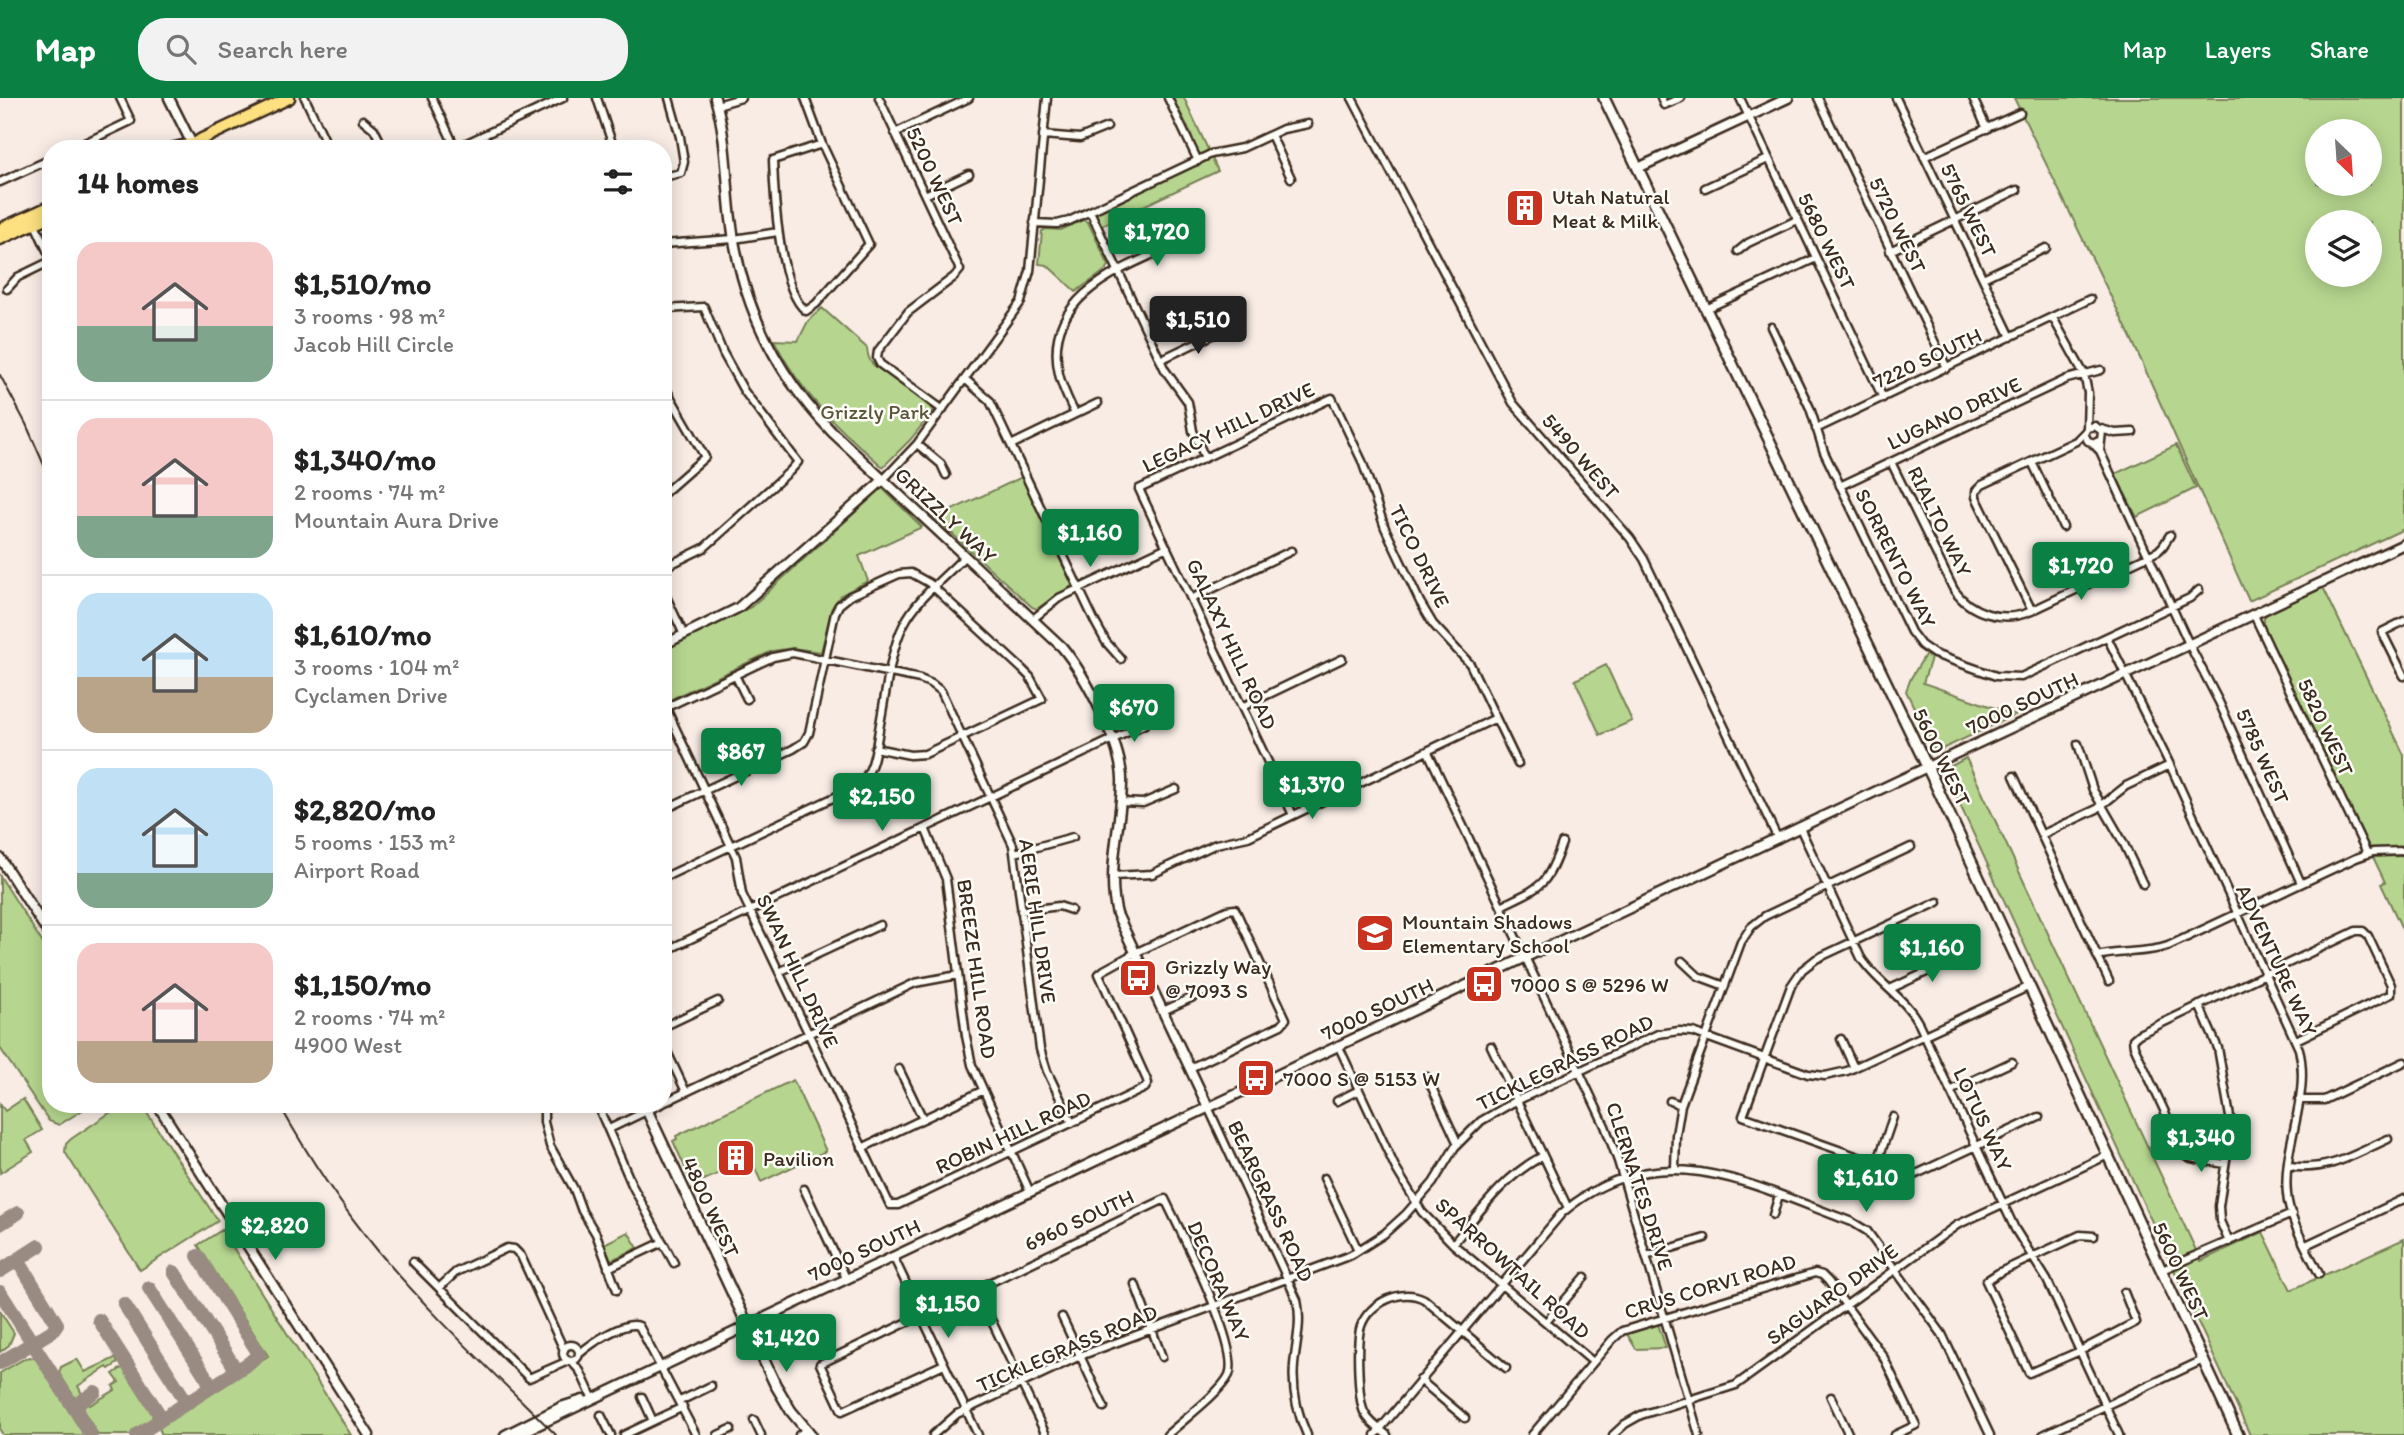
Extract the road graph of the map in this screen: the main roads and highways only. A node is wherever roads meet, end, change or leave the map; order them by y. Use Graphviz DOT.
graph roads {
  1 [pos="289,98"];
  2 [pos="1604,98"];
  3 [pos="205,140"];
  4 [pos="42,213"];
  5 [pos="42,218"];
  6 [pos="32,220"];
  7 [pos="0,229"];
  8 [pos="0,239"];
  9 [pos="648,1113"];
  10 [pos="805,1433"];
  11 [pos="2238,1435"];
  1 -- 3 [label="main road"];
  2 -- 11 [label="main road, 5600 WEST"];
  4 -- 6 [label="main road"];
  5 -- 6 [label="main road"];
  6 -- 7 [label="main road"];
  6 -- 8 [label="main road"];
  9 -- 10 [label="main road, 4800 WEST"];
}
